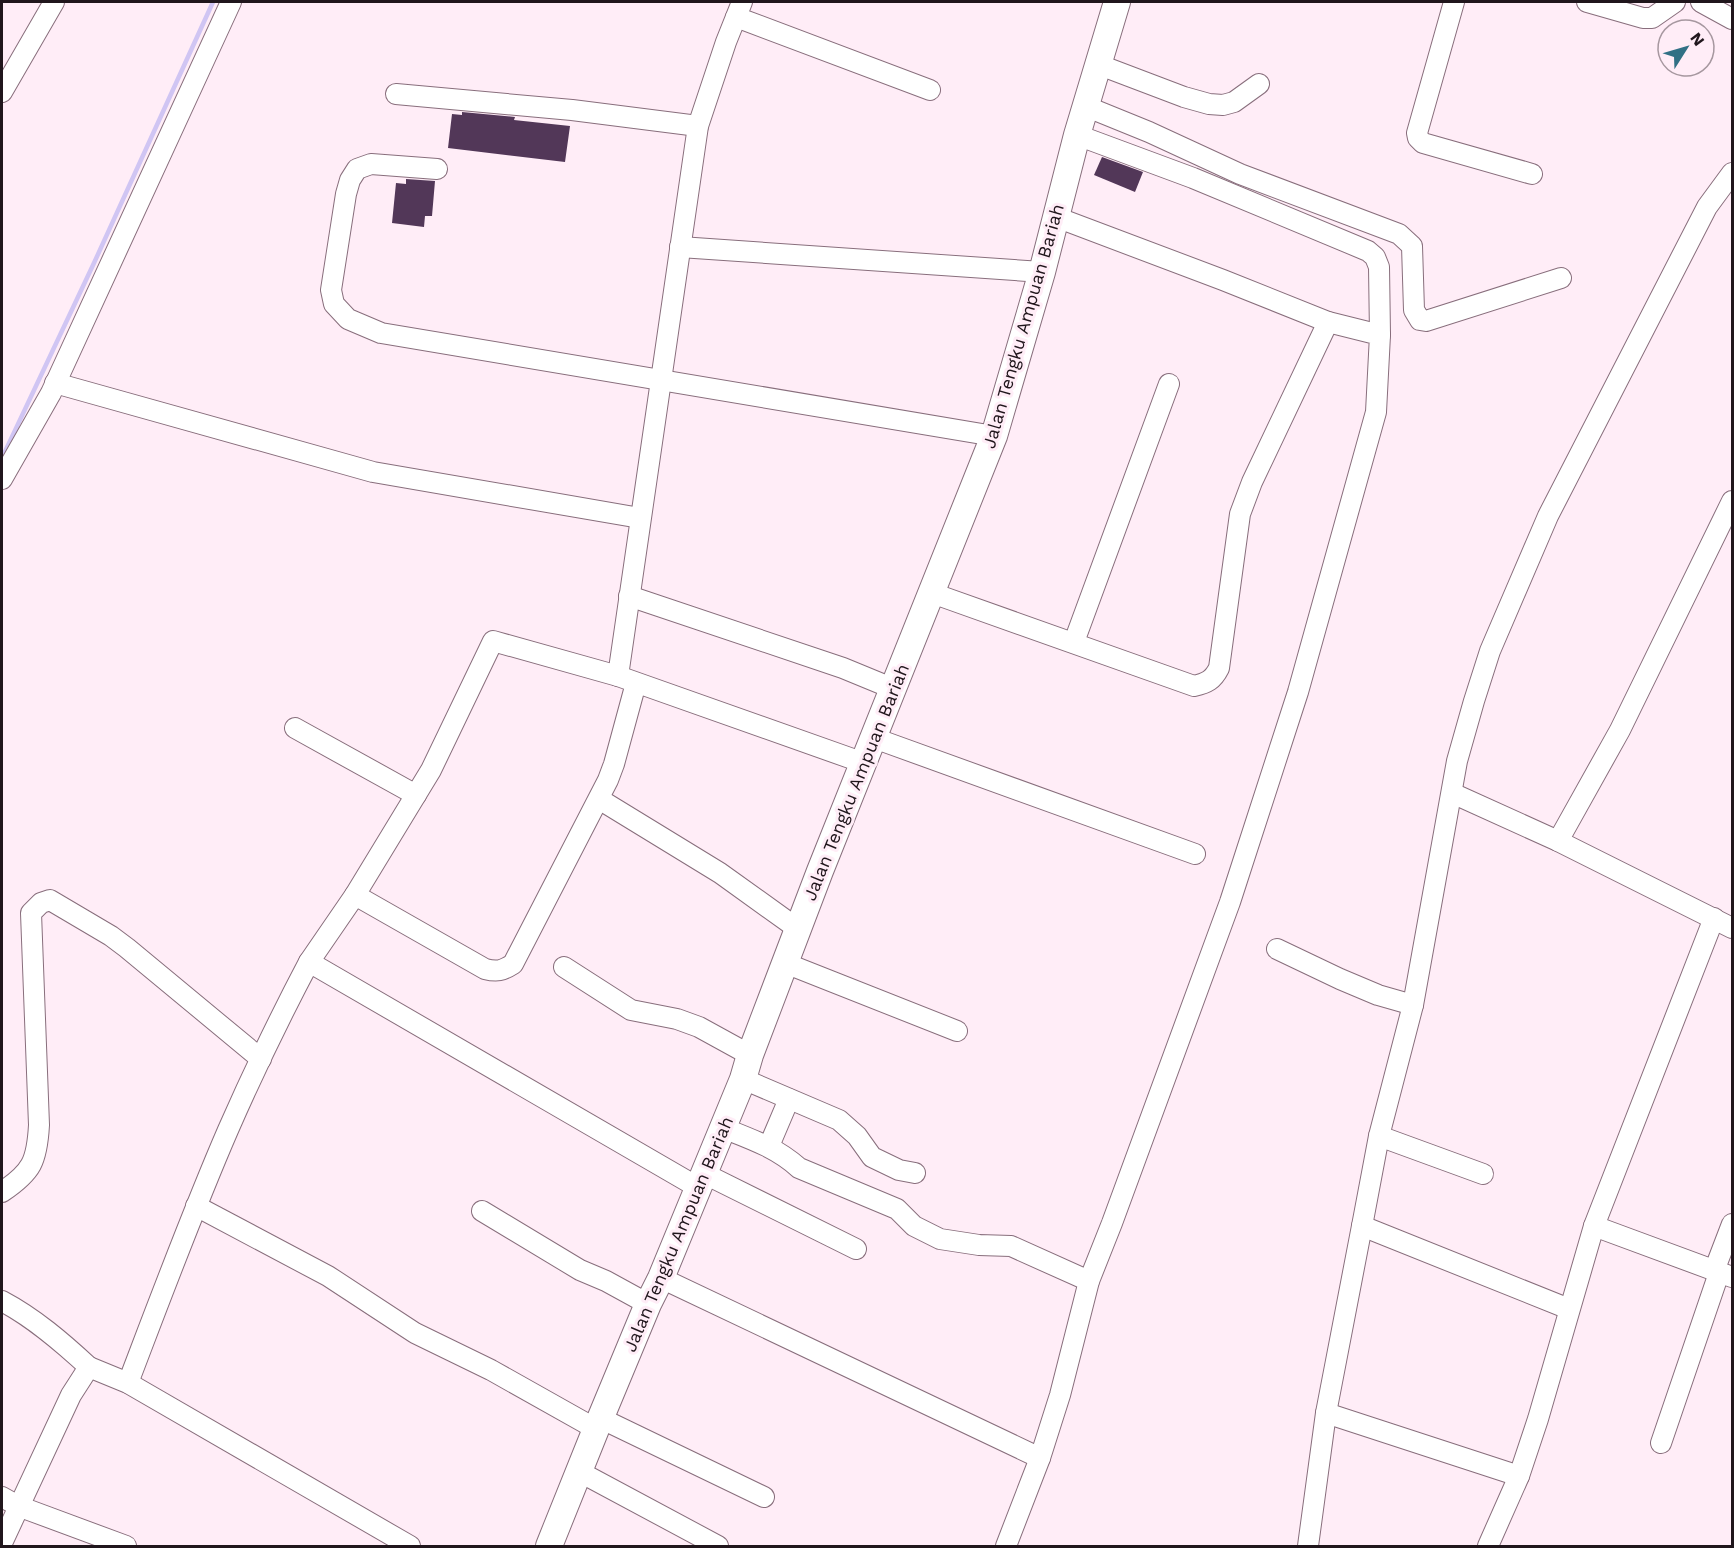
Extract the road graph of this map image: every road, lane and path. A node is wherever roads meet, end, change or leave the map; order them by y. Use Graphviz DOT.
graph roads {
  1 [pos="54,2"];
  2 [pos="231,2"];
  3 [pos="1117,2"];
  4 [pos="1454,2"];
  5 [pos="1587,2"];
  6 [pos="1675,2"];
  7 [pos="1701,2"];
  8 [pos="739,9"];
  9 [pos="1732,19"];
  10 [pos="1097,64"];
  11 [pos="4,80"];
  12 [pos="1259,84"];
  13 [pos="930,90"];
  14 [pos="396,94"];
  15 [pos="1085,106"];
  16 [pos="698,126"];
  17 [pos="1077,135"];
  18 [pos="437,169"];
  19 [pos="1732,173"];
  20 [pos="1532,174"];
  21 [pos="1319,203"];
  22 [pos="1056,217"];
  23 [pos="1300,223"];
  24 [pos="680,248"];
  25 [pos="1042,272"];
  26 [pos="1561,278"];
  27 [pos="1328,322"];
  28 [pos="1380,335"];
  29 [pos="661,380"];
  30 [pos="55,383"];
  31 [pos="1169,384"];
  32 [pos="994,436"];
  33 [pos="2,480"];
  34 [pos="1732,501"];
  35 [pos="640,518"];
  36 [pos="932,593"];
  37 [pos="629,596"];
  38 [pos="1074,642"];
  39 [pos="618,676"];
  40 [pos="636,683"];
  41 [pos="894,689"];
  42 [pos="295,728"];
  43 [pos="874,738"];
  44 [pos="864,763"];
  45 [pos="1452,793"];
  46 [pos="416,795"];
  47 [pos="599,799"];
  48 [pos="1558,841"];
  49 [pos="1195,854"];
  50 [pos="355,895"];
  51 [pos="1714,918"];
  52 [pos="1732,928"];
  53 [pos="798,929"];
  54 [pos="1277,949"];
  55 [pos="309,962"];
  56 [pos="785,963"];
  57 [pos="564,967"];
  58 [pos="1413,1005"];
  59 [pos="957,1031"];
  60 [pos="750,1055"];
  61 [pos="261,1059"];
  62 [pos="743,1079"];
  63 [pos="789,1099"];
  64 [pos="723,1128"];
  65 [pos="1379,1136"];
  66 [pos="770,1146"];
  67 [pos="915,1173"];
  68 [pos="1483,1174"];
  69 [pos="702,1181"];
  70 [pos="2,1192"];
  71 [pos="196,1206"];
  72 [pos="482,1211"];
  73 [pos="1732,1224"];
  74 [pos="1362,1226"];
  75 [pos="1594,1226"];
  76 [pos="856,1249"];
  77 [pos="1722,1274"];
  78 [pos="661,1278"];
  79 [pos="1089,1281"];
  80 [pos="2,1301"];
  81 [pos="648,1304"];
  82 [pos="1569,1309"];
  83 [pos="89,1367"];
  84 [pos="128,1383"];
  85 [pos="1326,1413"];
  86 [pos="598,1423"];
  87 [pos="1661,1443"];
  88 [pos="1040,1458"];
  89 [pos="578,1471"];
  90 [pos="1519,1476"];
  91 [pos="764,1497"];
  92 [pos="10,1501"];
  93 [pos="2,1544"];
  94 [pos="126,1546"];
  95 [pos="410,1546"];
  96 [pos="549,1546"];
  97 [pos="718,1546"];
  98 [pos="1006,1546"];
  99 [pos="1308,1546"];
  100 [pos="1488,1546"];
  1 -- 11 [label="street"];
  2 -- 30 [label="street"];
  3 -- 10 [label="main road, Jalan Tengku Ampuan Bariah"];
  4 -- 20 [label="street"];
  5 -- 6 [label="street"];
  7 -- 9 [label="street"];
  8 -- 13 [label="street"];
  8 -- 16 [label="street"];
  10 -- 12 [label="street"];
  10 -- 15 [label="main road, Jalan Tengku Ampuan Bariah"];
  14 -- 16 [label="street"];
  15 -- 17 [label="main road, Jalan Tengku Ampuan Bariah"];
  15 -- 21 [label="street"];
  16 -- 24 [label="street"];
  17 -- 22 [label="main road, Jalan Tengku Ampuan Bariah"];
  17 -- 23 [label="street"];
  18 -- 29 [label="street"];
  19 -- 45 [label="street"];
  21 -- 23 [label="street"];
  21 -- 26 [label="street"];
  22 -- 25 [label="main road, Jalan Tengku Ampuan Bariah"];
  22 -- 27 [label="street"];
  23 -- 28 [label="street"];
  24 -- 25 [label="street"];
  24 -- 29 [label="street"];
  25 -- 32 [label="main road, Jalan Tengku Ampuan Bariah"];
  27 -- 28 [label="street"];
  27 -- 38 [label="street"];
  28 -- 79 [label="street"];
  29 -- 32 [label="street"];
  29 -- 35 [label="street"];
  30 -- 33 [label="street"];
  30 -- 35 [label="street"];
  31 -- 38 [label="street"];
  32 -- 36 [label="main road, Jalan Tengku Ampuan Bariah"];
  34 -- 48 [label="street"];
  35 -- 37 [label="street"];
  36 -- 38 [label="street"];
  36 -- 41 [label="main road, Jalan Tengku Ampuan Bariah"];
  37 -- 39 [label="street"];
  37 -- 41 [label="street"];
  39 -- 40 [label="street"];
  39 -- 46 [label="street"];
  40 -- 44 [label="street"];
  40 -- 47 [label="street"];
  41 -- 43 [label="main road, Jalan Tengku Ampuan Bariah"];
  42 -- 46 [label="street"];
  43 -- 44 [label="main road, Jalan Tengku Ampuan Bariah"];
  43 -- 49 [label="street"];
  44 -- 53 [label="main road, Jalan Tengku Ampuan Bariah"];
  45 -- 48 [label="street"];
  45 -- 58 [label="street"];
  46 -- 50 [label="street"];
  47 -- 50 [label="street"];
  47 -- 53 [label="street"];
  48 -- 51 [label="street"];
  50 -- 55 [label="street"];
  51 -- 52 [label="street"];
  51 -- 75 [label="street"];
  53 -- 56 [label="main road, Jalan Tengku Ampuan Bariah"];
  54 -- 58 [label="street"];
  55 -- 61 [label="street"];
  55 -- 69 [label="street"];
  56 -- 59 [label="street"];
  56 -- 60 [label="main road, Jalan Tengku Ampuan Bariah"];
  57 -- 60 [label="street"];
  58 -- 65 [label="street"];
  60 -- 62 [label="main road, Jalan Tengku Ampuan Bariah"];
  61 -- 70 [label="street"];
  61 -- 71 [label="street"];
  62 -- 63 [label="street"];
  62 -- 64 [label="main road, Jalan Tengku Ampuan Bariah"];
  63 -- 66 [label="street"];
  63 -- 67 [label="street"];
  64 -- 66 [label="street"];
  64 -- 69 [label="main road, Jalan Tengku Ampuan Bariah"];
  65 -- 68 [label="street"];
  65 -- 74 [label="street"];
  66 -- 79 [label="street"];
  69 -- 76 [label="street"];
  69 -- 78 [label="main road, Jalan Tengku Ampuan Bariah"];
  71 -- 84 [label="street"];
  71 -- 86 [label="street"];
  72 -- 81 [label="street"];
  73 -- 77 [label="street"];
  74 -- 82 [label="street"];
  74 -- 85 [label="street"];
  75 -- 77 [label="street"];
  75 -- 82 [label="street"];
  77 -- 87 [label="street"];
  78 -- 81 [label="main road, Jalan Tengku Ampuan Bariah"];
  78 -- 88 [label="street"];
  79 -- 88 [label="street"];
  80 -- 83 [label="street"];
  81 -- 86 [label="main road, Jalan Tengku Ampuan Bariah"];
  82 -- 90 [label="street"];
  83 -- 84 [label="street"];
  83 -- 92 [label="street"];
  84 -- 95 [label="street"];
  85 -- 90 [label="street"];
  85 -- 99 [label="street"];
  86 -- 89 [label="main road, Jalan Tengku Ampuan Bariah"];
  86 -- 91 [label="street"];
  88 -- 98 [label="street"];
  89 -- 96 [label="main road, Jalan Tengku Ampuan Bariah"];
  89 -- 97 [label="street"];
  90 -- 100 [label="street"];
  92 -- 93 [label="street"];
  92 -- 94 [label="street"];
}
